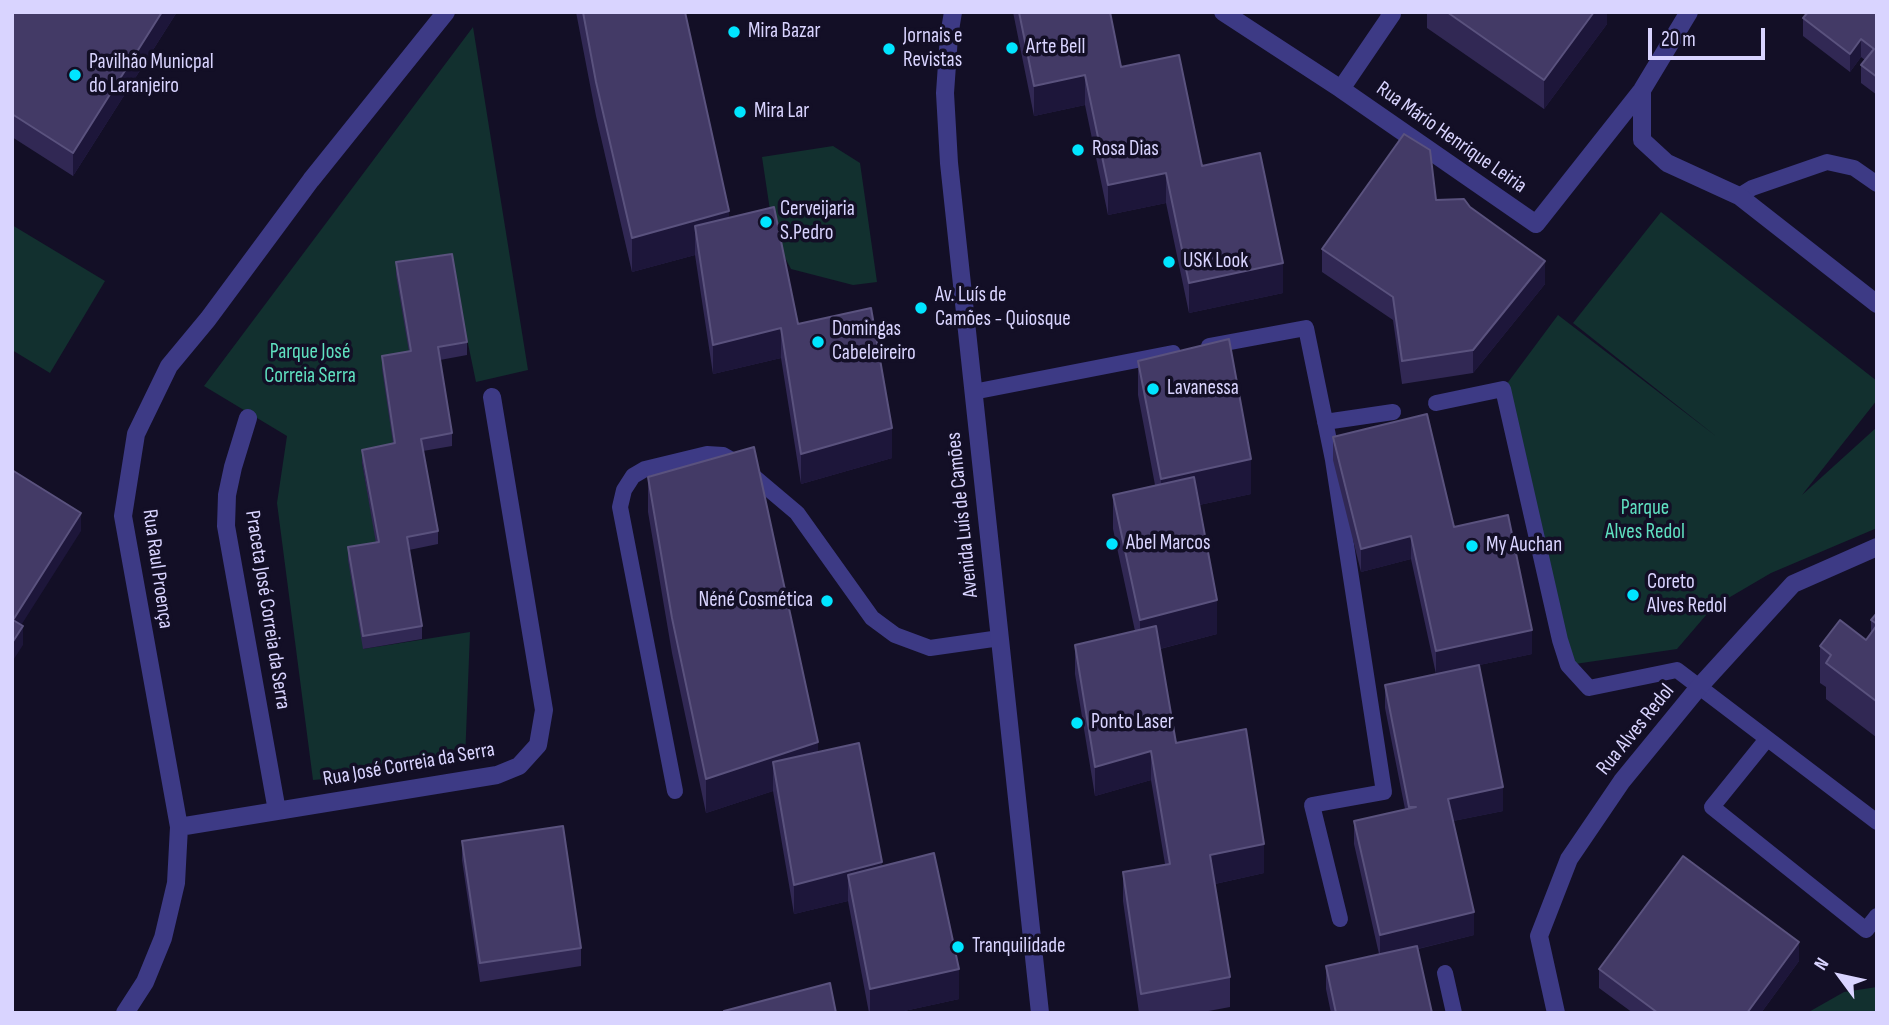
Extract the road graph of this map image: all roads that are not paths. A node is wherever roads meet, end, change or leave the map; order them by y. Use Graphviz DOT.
graph roads {
  1 [pos="446,12"];
  2 [pos="953,12"];
  3 [pos="1223,12"];
  4 [pos="1389,12"];
  5 [pos="1689,12"];
  6 [pos="1341,89"];
  7 [pos="1642,90"];
  8 [pos="1877,184"];
  9 [pos="1740,196"];
  10 [pos="1877,304"];
  11 [pos="973,392"];
  12 [pos="492,397"];
  13 [pos="1436,403"];
  14 [pos="1393,412"];
  15 [pos="248,418"];
  16 [pos="1325,422"];
  17 [pos="1877,547"];
  18 [pos="1000,638"];
  19 [pos="1699,687"];
  20 [pos="1766,738"];
  21 [pos="675,791"];
  22 [pos="277,811"];
  23 [pos="1877,821"];
  24 [pos="179,827"];
  25 [pos="1877,916"];
  26 [pos="1340,919"];
  27 [pos="1446,973"];
  28 [pos="125,1013"];
  29 [pos="1040,1013"];
  30 [pos="1454,1013"];
  31 [pos="1556,1013"];
  1 -- 24 [label="street, Rua Raul Proença"];
  2 -- 11 [label="street, Avenida Luís de Camões"];
  3 -- 6 [label="street, Rua Mário Henrique Leiria"];
  4 -- 6 [label="street, Rua Mário Henrique Leiria"];
  5 -- 7 [label="street"];
  6 -- 7 [label="street, Rua Mário Henrique Leiria"];
  7 -- 9 [label="street"];
  8 -- 9 [label="lane"];
  9 -- 10 [label="street"];
  11 -- 16 [label="lane"];
  11 -- 18 [label="street, Avenida Luís de Camões"];
  12 -- 22 [label="street, Rua José Correia da Serra"];
  13 -- 19 [label="lane"];
  14 -- 16 [label="lane"];
  15 -- 22 [label="street, Praceta José Correia da Serra"];
  16 -- 26 [label="lane"];
  17 -- 19 [label="street, Rua Alves Redol"];
  18 -- 21 [label="lane"];
  18 -- 29 [label="street, Avenida Luís de Camões"];
  19 -- 20 [label="lane"];
  19 -- 31 [label="street, Rua Alves Redol"];
  20 -- 23 [label="lane"];
  20 -- 25 [label="lane"];
  22 -- 24 [label="street, Rua José Correia da Serra"];
  24 -- 28 [label="street, Rua Raul Proença"];
  27 -- 30 [label="lane"];
}
